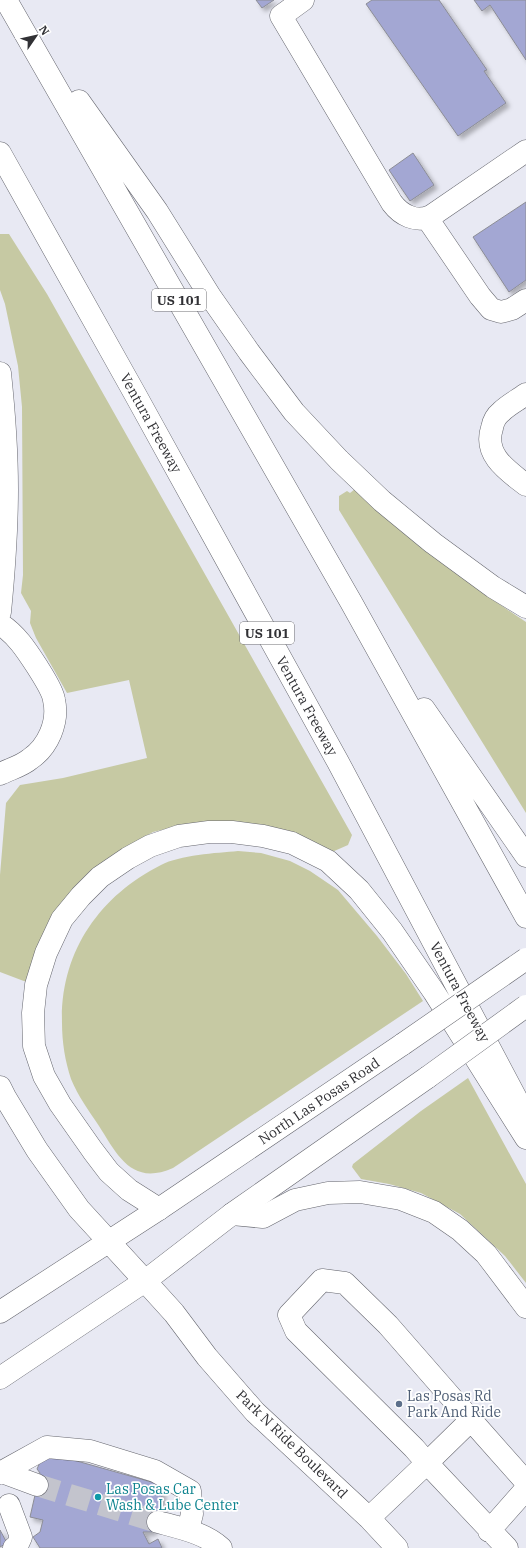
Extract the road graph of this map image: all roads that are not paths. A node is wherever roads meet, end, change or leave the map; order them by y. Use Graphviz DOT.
graph roads {
  1 [pos="7,0"];
  2 [pos="303,0"];
  3 [pos="526,151"];
  4 [pos="0,153"];
  5 [pos="427,218"];
  6 [pos="526,300"];
  7 [pos="0,373"];
  8 [pos="526,394"];
  9 [pos="526,485"];
  10 [pos="351,602"];
  11 [pos="526,607"];
  12 [pos="0,612"];
  13 [pos="0,624"];
  14 [pos="0,774"];
  15 [pos="526,856"];
  16 [pos="526,917"];
  17 [pos="526,959"];
  18 [pos="526,1006"];
  19 [pos="0,1087"];
  20 [pos="526,1117"];
  21 [pos="526,1138"];
  22 [pos="159,1210"];
  23 [pos="232,1214"];
  24 [pos="110,1241"];
  25 [pos="145,1281"];
  26 [pos="526,1307"];
  27 [pos="0,1312"];
  28 [pos="0,1378"];
  29 [pos="471,1420"];
  30 [pos="427,1463"];
  31 [pos="1,1476"];
  32 [pos="526,1482"];
  33 [pos="37,1485"];
  34 [pos="526,1489"];
  35 [pos="4,1508"];
  36 [pos="369,1518"];
  37 [pos="158,1522"];
  38 [pos="188,1530"];
  39 [pos="489,1531"];
  40 [pos="14,1548"];
  41 [pos="221,1548"];
  42 [pos="397,1548"];
  43 [pos="507,1548"];
  1 -- 10 [label="main road, US 101"];
  1 -- 11 [label="main road"];
  2 -- 5 [label="main road"];
  3 -- 5 [label="main road"];
  4 -- 20 [label="main road, Ventura Freeway / US 101"];
  5 -- 6 [label="main road"];
  7 -- 12 [label="main road"];
  8 -- 9 [label="main road"];
  10 -- 15 [label="main road"];
  10 -- 16 [label="main road, US 101"];
  13 -- 14 [label="main road"];
  17 -- 22 [label="main road, North Las Posas Road, bridge"];
  18 -- 23 [label="main road, bridge"];
  19 -- 24 [label="main road, Park N Ride Boulevard"];
  21 -- 22 [label="main road"];
  22 -- 24 [label="main road, North Las Posas Road"];
  23 -- 25 [label="main road"];
  23 -- 26 [label="main road"];
  24 -- 25 [label="main road, Park N Ride Boulevard"];
  24 -- 27 [label="main road, North Las Posas Road"];
  25 -- 28 [label="main road"];
  25 -- 36 [label="main road, Park N Ride Boulevard"];
  29 -- 30 [label="main road"];
  29 -- 30 [label="main road"];
  29 -- 32 [label="main road"];
  30 -- 36 [label="main road"];
  30 -- 39 [label="main road"];
  31 -- 33 [label="main road"];
  31 -- 35 [label="main road"];
  31 -- 38 [label="main road"];
  34 -- 39 [label="main road"];
  35 -- 40 [label="main road"];
  36 -- 42 [label="main road, Park N Ride Boulevard"];
  37 -- 38 [label="main road"];
  38 -- 41 [label="main road"];
  39 -- 43 [label="main road"];
}
